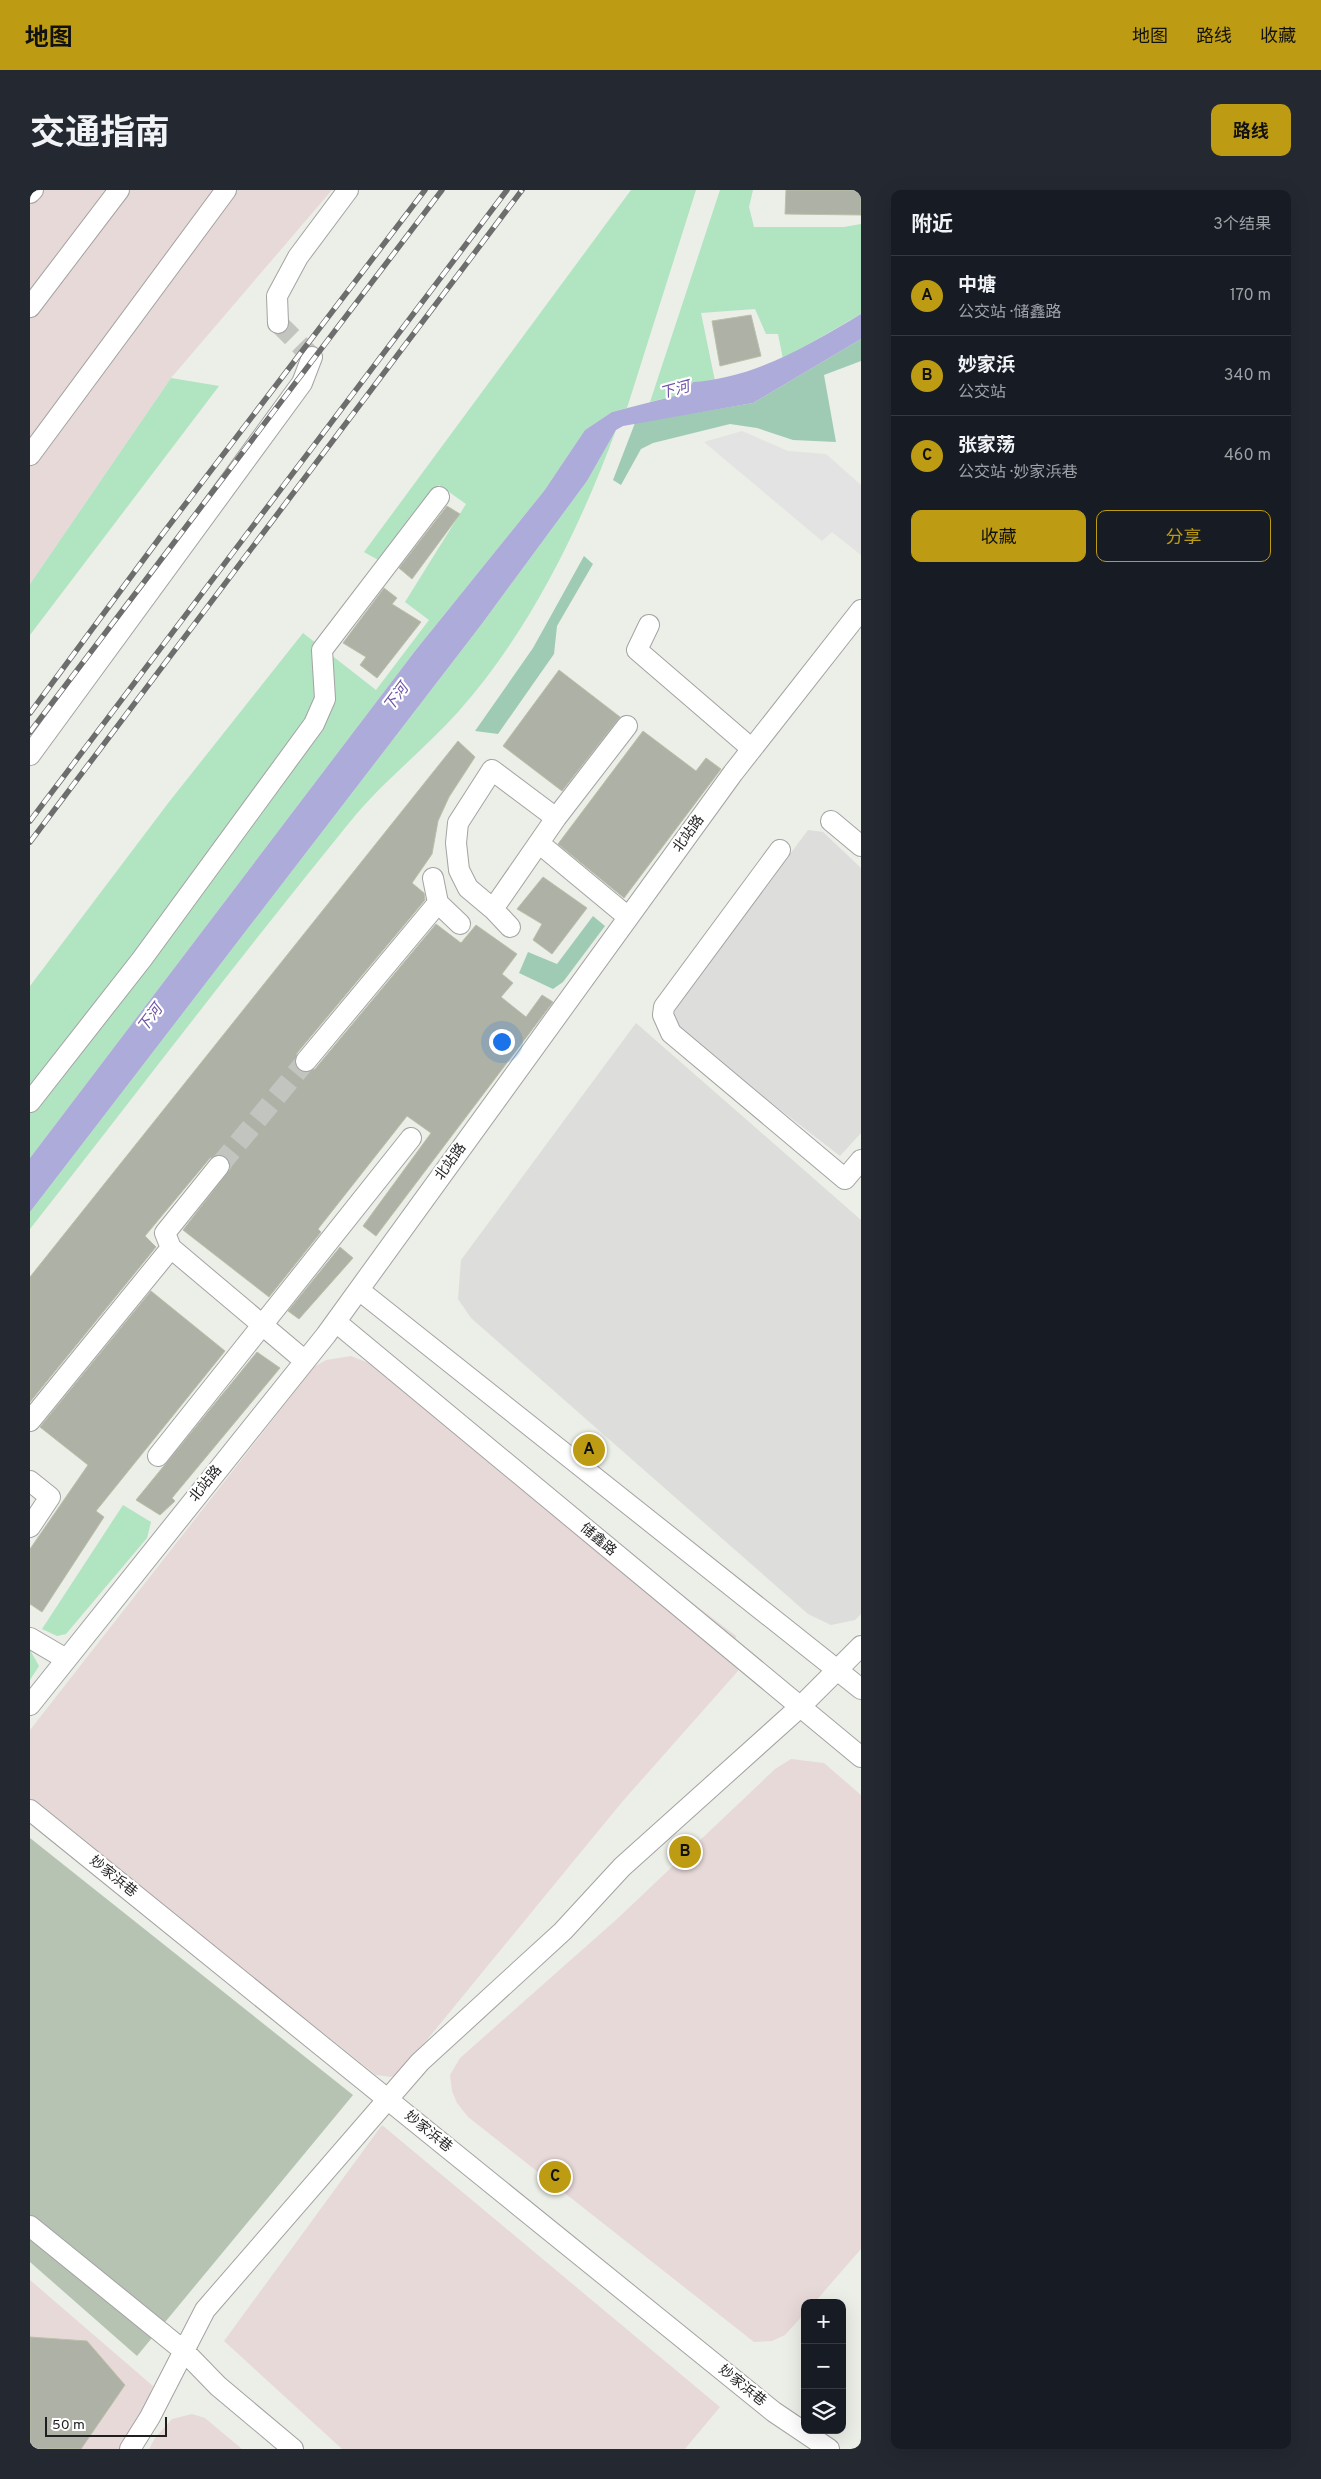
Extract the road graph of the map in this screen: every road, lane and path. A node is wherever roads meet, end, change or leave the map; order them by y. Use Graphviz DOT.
graph roads {
  1 [pos="32,190"];
  2 [pos="119,190"];
  3 [pos="226,190"];
  4 [pos="348,190"];
  5 [pos="30,193"];
  6 [pos="30,307"];
  7 [pos="278,323"];
  8 [pos="312,357"];
  9 [pos="30,455"];
  10 [pos="439,497"];
  11 [pos="861,610"];
  12 [pos="649,625"];
  13 [pos="627,726"];
  14 [pos="752,749"];
  15 [pos="30,755"];
  16 [pos="556,818"];
  17 [pos="831,820"];
  18 [pos="540,844"];
  19 [pos="861,846"];
  20 [pos="780,850"];
  21 [pos="433,878"];
  22 [pos="438,903"];
  23 [pos="493,909"];
  24 [pos="628,917"];
  25 [pos="460,924"];
  26 [pos="510,927"];
  27 [pos="306,1061"];
  28 [pos="30,1102"];
  29 [pos="411,1138"];
  30 [pos="861,1160"];
  31 [pos="219,1166"];
  32 [pos="171,1248"];
  33 [pos="359,1290"];
  34 [pos="336,1322"];
  35 [pos="261,1324"];
  36 [pos="306,1361"];
  37 [pos="30,1422"];
  38 [pos="158,1456"];
  39 [pos="30,1482"];
  40 [pos="30,1527"];
  41 [pos="30,1638"];
  42 [pos="861,1646"];
  43 [pos="66,1659"];
  44 [pos="839,1670"];
  45 [pos="861,1688"];
  46 [pos="30,1705"];
  47 [pos="800,1707"];
  48 [pos="861,1757"];
  49 [pos="30,1810"];
  50 [pos="388,2100"];
  51 [pos="30,2226"];
  52 [pos="184,2351"];
  53 [pos="130,2449"];
  54 [pos="294,2449"];
  55 [pos="829,2449"];
  1 -- 5 [label="street"];
  2 -- 6 [label="street"];
  3 -- 9 [label="street"];
  4 -- 7 [label="street"];
  8 -- 15 [label="street"];
  10 -- 28 [label="street"];
  11 -- 14 [label="street, 北站路"];
  12 -- 14 [label="street"];
  13 -- 16 [label="street"];
  14 -- 24 [label="street, 北站路"];
  16 -- 18 [label="street"];
  16 -- 23 [label="street"];
  17 -- 19 [label="street"];
  18 -- 23 [label="street"];
  18 -- 24 [label="street"];
  20 -- 30 [label="street"];
  21 -- 22 [label="street"];
  22 -- 25 [label="street"];
  22 -- 27 [label="street"];
  23 -- 26 [label="street"];
  24 -- 33 [label="street, 北站路"];
  29 -- 35 [label="street"];
  31 -- 32 [label="street"];
  32 -- 35 [label="street"];
  32 -- 37 [label="street"];
  33 -- 34 [label="street, 北站路"];
  33 -- 44 [label="street"];
  34 -- 36 [label="street, 北站路"];
  34 -- 47 [label="street, 储鑫路"];
  35 -- 36 [label="street"];
  35 -- 38 [label="street"];
  36 -- 43 [label="street, 北站路"];
  39 -- 40 [label="street"];
  41 -- 43 [label="street"];
  42 -- 44 [label="street"];
  43 -- 46 [label="street, 北站路"];
  44 -- 45 [label="street"];
  44 -- 47 [label="street"];
  47 -- 48 [label="street, 储鑫路"];
  47 -- 50 [label="street"];
  49 -- 50 [label="street, 妙家浜巷"];
  50 -- 52 [label="street"];
  50 -- 55 [label="street, 妙家浜巷"];
  51 -- 52 [label="street"];
  52 -- 53 [label="street"];
  52 -- 54 [label="street"];
}
